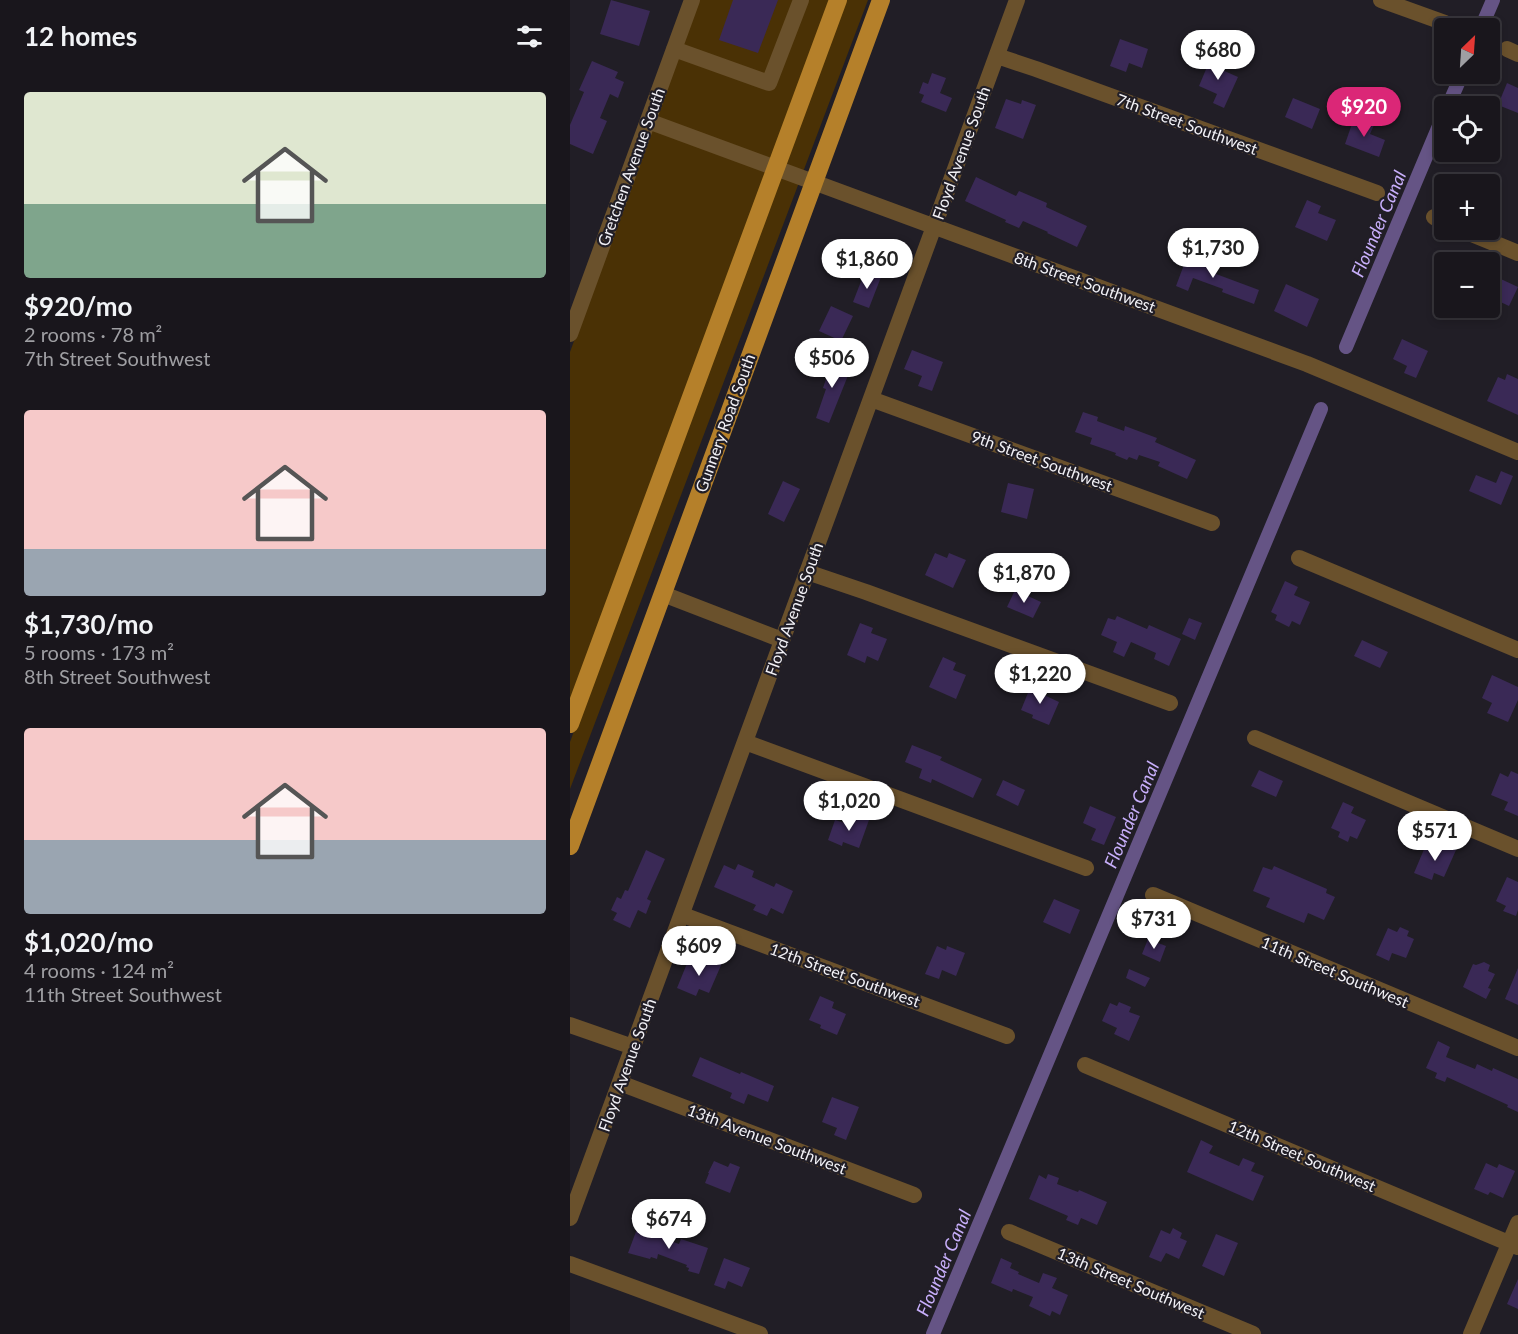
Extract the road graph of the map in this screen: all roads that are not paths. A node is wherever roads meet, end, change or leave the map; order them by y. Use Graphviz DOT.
graph roads {
  1 [pos="692,0"];
  2 [pos="801,0"];
  3 [pos="838,0"];
  4 [pos="881,0"];
  5 [pos="1017,0"];
  6 [pos="1381,0"];
  7 [pos="1434,19"];
  8 [pos="674,49"];
  9 [pos="997,56"];
  10 [pos="648,121"];
  11 [pos="776,169"];
  12 [pos="813,182"];
  13 [pos="1377,193"];
  14 [pos="934,226"];
  15 [pos="1485,240"];
  16 [pos="1518,254"];
  17 [pos="570,334"];
  18 [pos="871,399"];
  19 [pos="1518,452"];
  20 [pos="1212,523"];
  21 [pos="1299,558"];
  22 [pos="807,572"];
  23 [pos="663,594"];
  24 [pos="782,640"];
  25 [pos="1518,650"];
  26 [pos="1170,703"];
  27 [pos="570,724"];
  28 [pos="1255,738"];
  29 [pos="745,742"];
  30 [pos="570,846"];
  31 [pos="1518,849"];
  32 [pos="1086,868"];
  33 [pos="1153,895"];
  34 [pos="682,915"];
  35 [pos="570,1025"];
  36 [pos="1006,1035"];
  37 [pos="633,1047"];
  38 [pos="1518,1048"];
  39 [pos="1085,1065"];
  40 [pos="620,1083"];
  41 [pos="914,1195"];
  42 [pos="570,1218"];
  43 [pos="1518,1223"];
  44 [pos="1009,1232"];
  45 [pos="1514,1246"];
  46 [pos="570,1264"];
  47 [pos="760,1334"];
  48 [pos="1253,1334"];
  49 [pos="1471,1334"];
  1 -- 8 [label="street, Gretchen Avenue South"];
  2 -- 8 [label="street"];
  3 -- 11 [label="main road"];
  4 -- 12 [label="main road, Gunnery Road South"];
  5 -- 9 [label="street, Floyd Avenue South"];
  6 -- 7 [label="street"];
  8 -- 10 [label="street, Gretchen Avenue South"];
  9 -- 13 [label="street, 7th Street Southwest"];
  9 -- 14 [label="street, Floyd Avenue South"];
  10 -- 11 [label="street, 8th Street Southwest"];
  10 -- 17 [label="street, Gretchen Avenue South"];
  11 -- 12 [label="street, 8th Street Southwest"];
  11 -- 27 [label="main road"];
  12 -- 14 [label="street, 8th Street Southwest"];
  12 -- 23 [label="main road, Gunnery Road South"];
  14 -- 18 [label="street, Floyd Avenue South"];
  14 -- 19 [label="street, 8th Street Southwest"];
  15 -- 16 [label="street"];
  18 -- 20 [label="street, 9th Street Southwest"];
  18 -- 22 [label="street, Floyd Avenue South"];
  21 -- 25 [label="street"];
  22 -- 24 [label="street, Floyd Avenue South"];
  22 -- 26 [label="street"];
  23 -- 24 [label="street"];
  23 -- 30 [label="main road, Gunnery Road South"];
  24 -- 29 [label="street, Floyd Avenue South"];
  28 -- 31 [label="street"];
  29 -- 32 [label="street"];
  29 -- 34 [label="street, Floyd Avenue South"];
  33 -- 38 [label="street, 11th Street Southwest"];
  34 -- 36 [label="street, 12th Street Southwest"];
  34 -- 37 [label="street, Floyd Avenue South"];
  35 -- 37 [label="street"];
  37 -- 40 [label="street, Floyd Avenue South"];
  39 -- 45 [label="street, 12th Street Southwest"];
  40 -- 41 [label="street, 13th Avenue Southwest"];
  40 -- 42 [label="street, Floyd Avenue South"];
  43 -- 45 [label="street"];
  44 -- 48 [label="street, 13th Street Southwest"];
  45 -- 49 [label="street"];
  46 -- 47 [label="street"];
}
